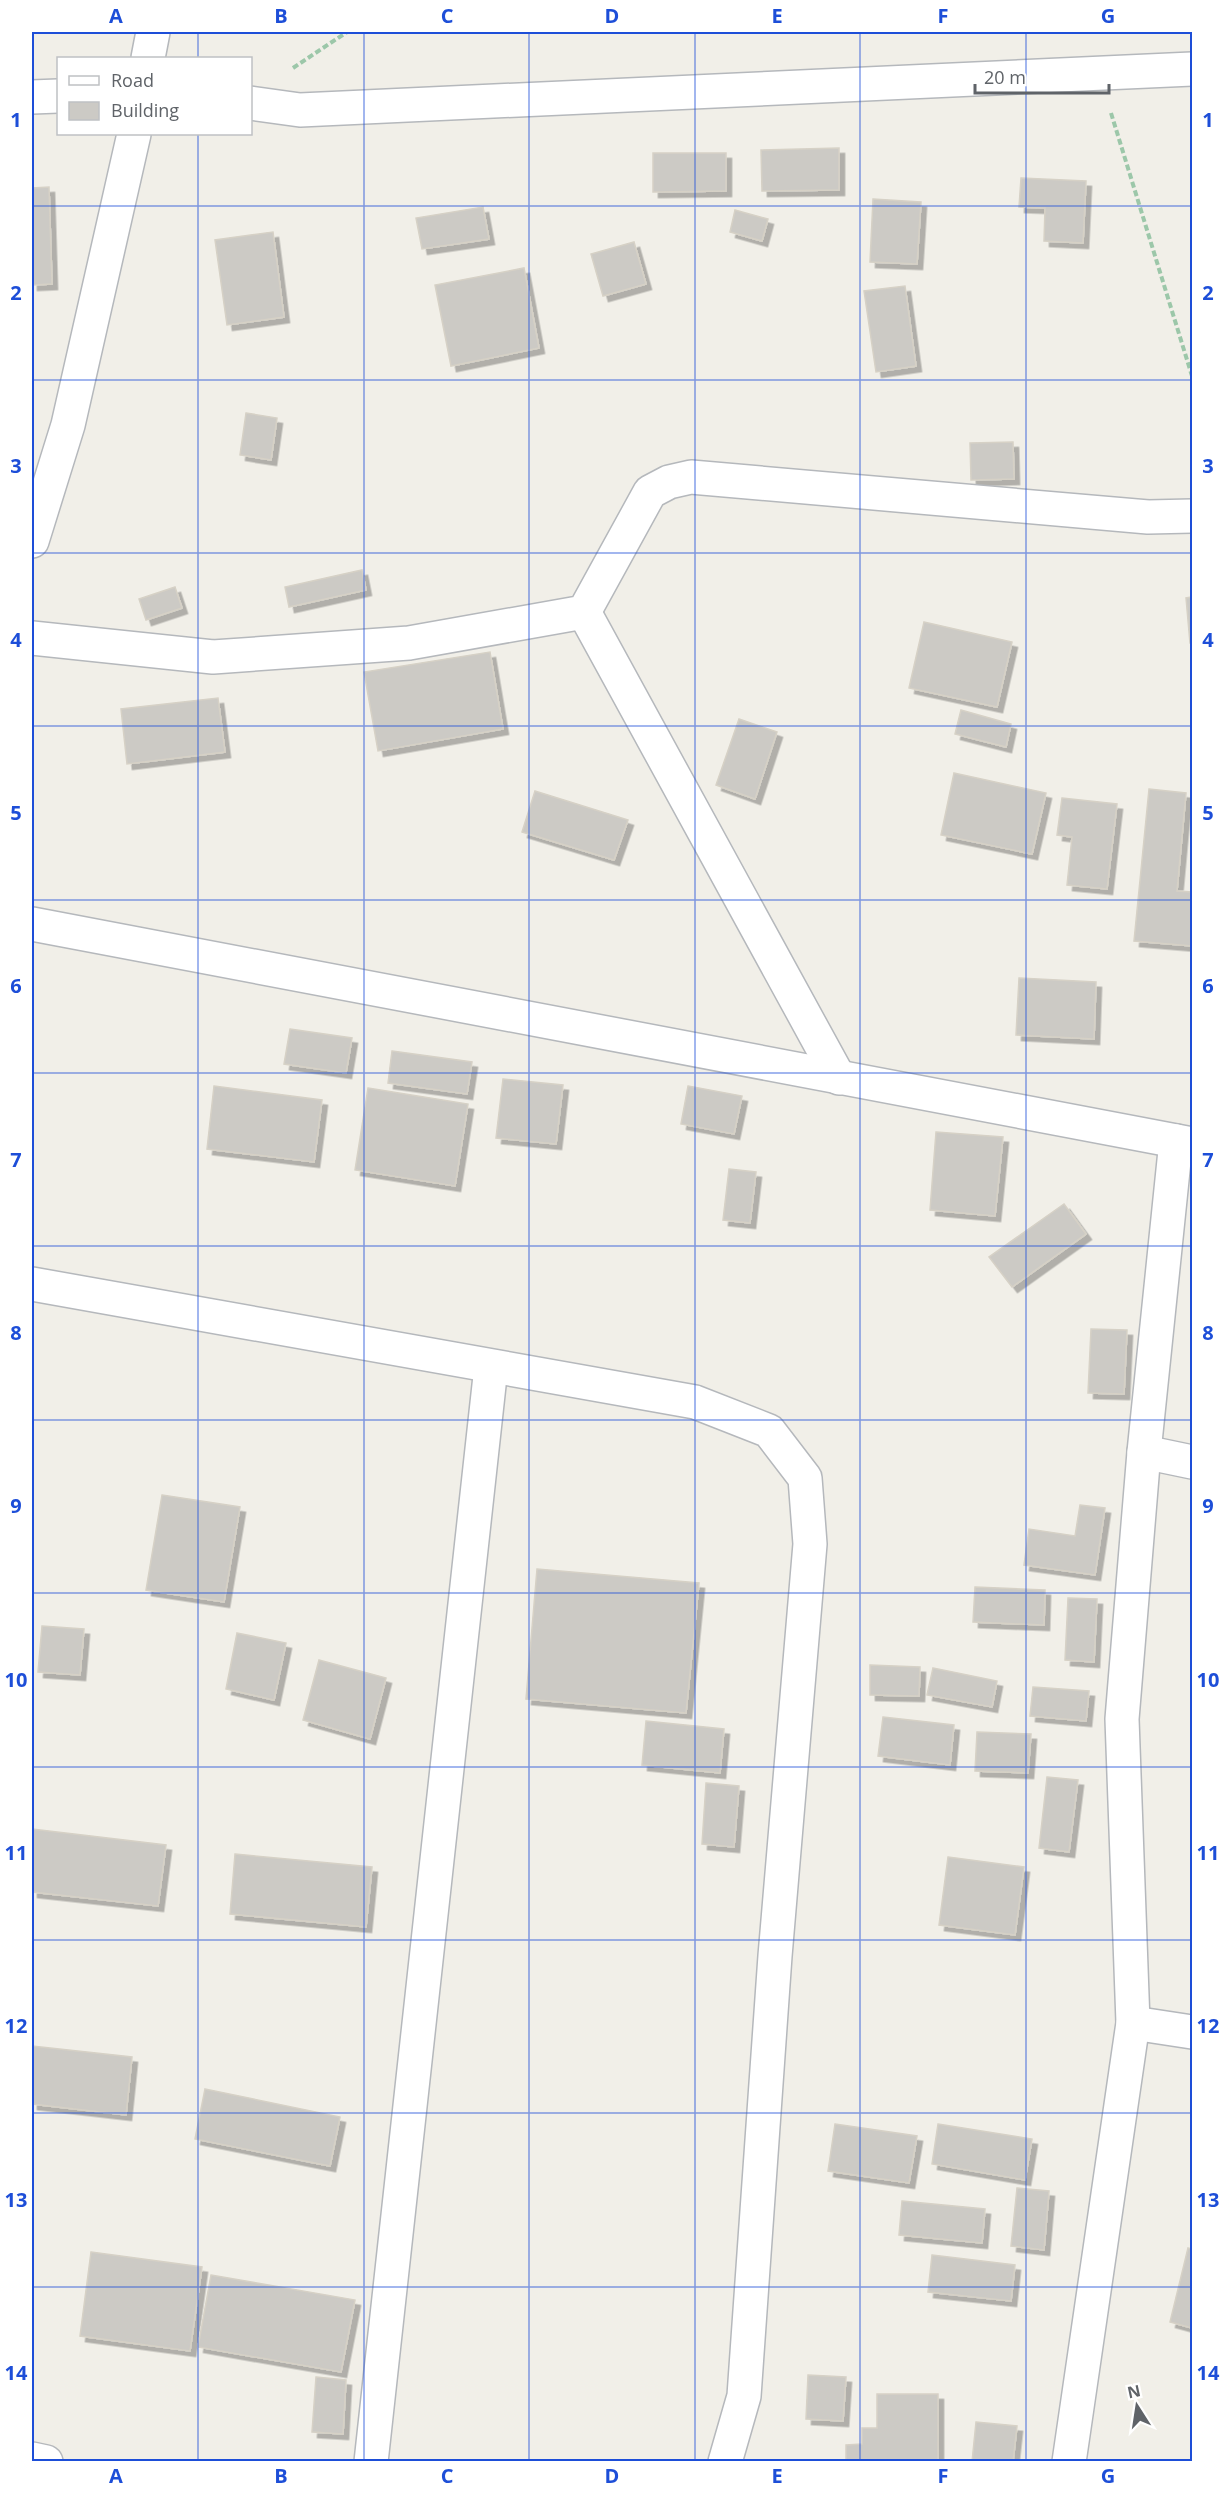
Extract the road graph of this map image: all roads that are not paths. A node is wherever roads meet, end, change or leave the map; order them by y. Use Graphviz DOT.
graph roads {
  1 [pos="153,32"];
  2 [pos="148,57"];
  3 [pos="1192,69"];
  4 [pos="57,96"];
  5 [pos="32,97"];
  6 [pos="252,103"];
  7 [pos="134,135"];
  8 [pos="1192,516"];
  9 [pos="32,541"];
  10 [pos="584,612"];
  11 [pos="32,638"];
  12 [pos="32,924"];
  13 [pos="839,1078"];
  14 [pos="1184,1142"];
  15 [pos="32,1284"];
  16 [pos="491,1367"];
  17 [pos="1144,1452"];
  18 [pos="1192,1462"];
  19 [pos="1133,2023"];
  20 [pos="1192,2032"];
  21 [pos="32,2459"];
  22 [pos="46,2462"];
  23 [pos="371,2462"];
  24 [pos="725,2462"];
  25 [pos="1069,2462"];
  1 -- 2 [label="street"];
  3 -- 6 [label="street"];
  4 -- 5 [label="street"];
  7 -- 9 [label="street"];
  8 -- 10 [label="street"];
  10 -- 11 [label="street"];
  10 -- 13 [label="street"];
  12 -- 13 [label="street"];
  13 -- 14 [label="street"];
  14 -- 17 [label="street"];
  15 -- 16 [label="street"];
  16 -- 23 [label="street"];
  16 -- 24 [label="street"];
  17 -- 18 [label="street"];
  17 -- 19 [label="street"];
  19 -- 20 [label="street"];
  19 -- 25 [label="street"];
  21 -- 22 [label="street"];
}
